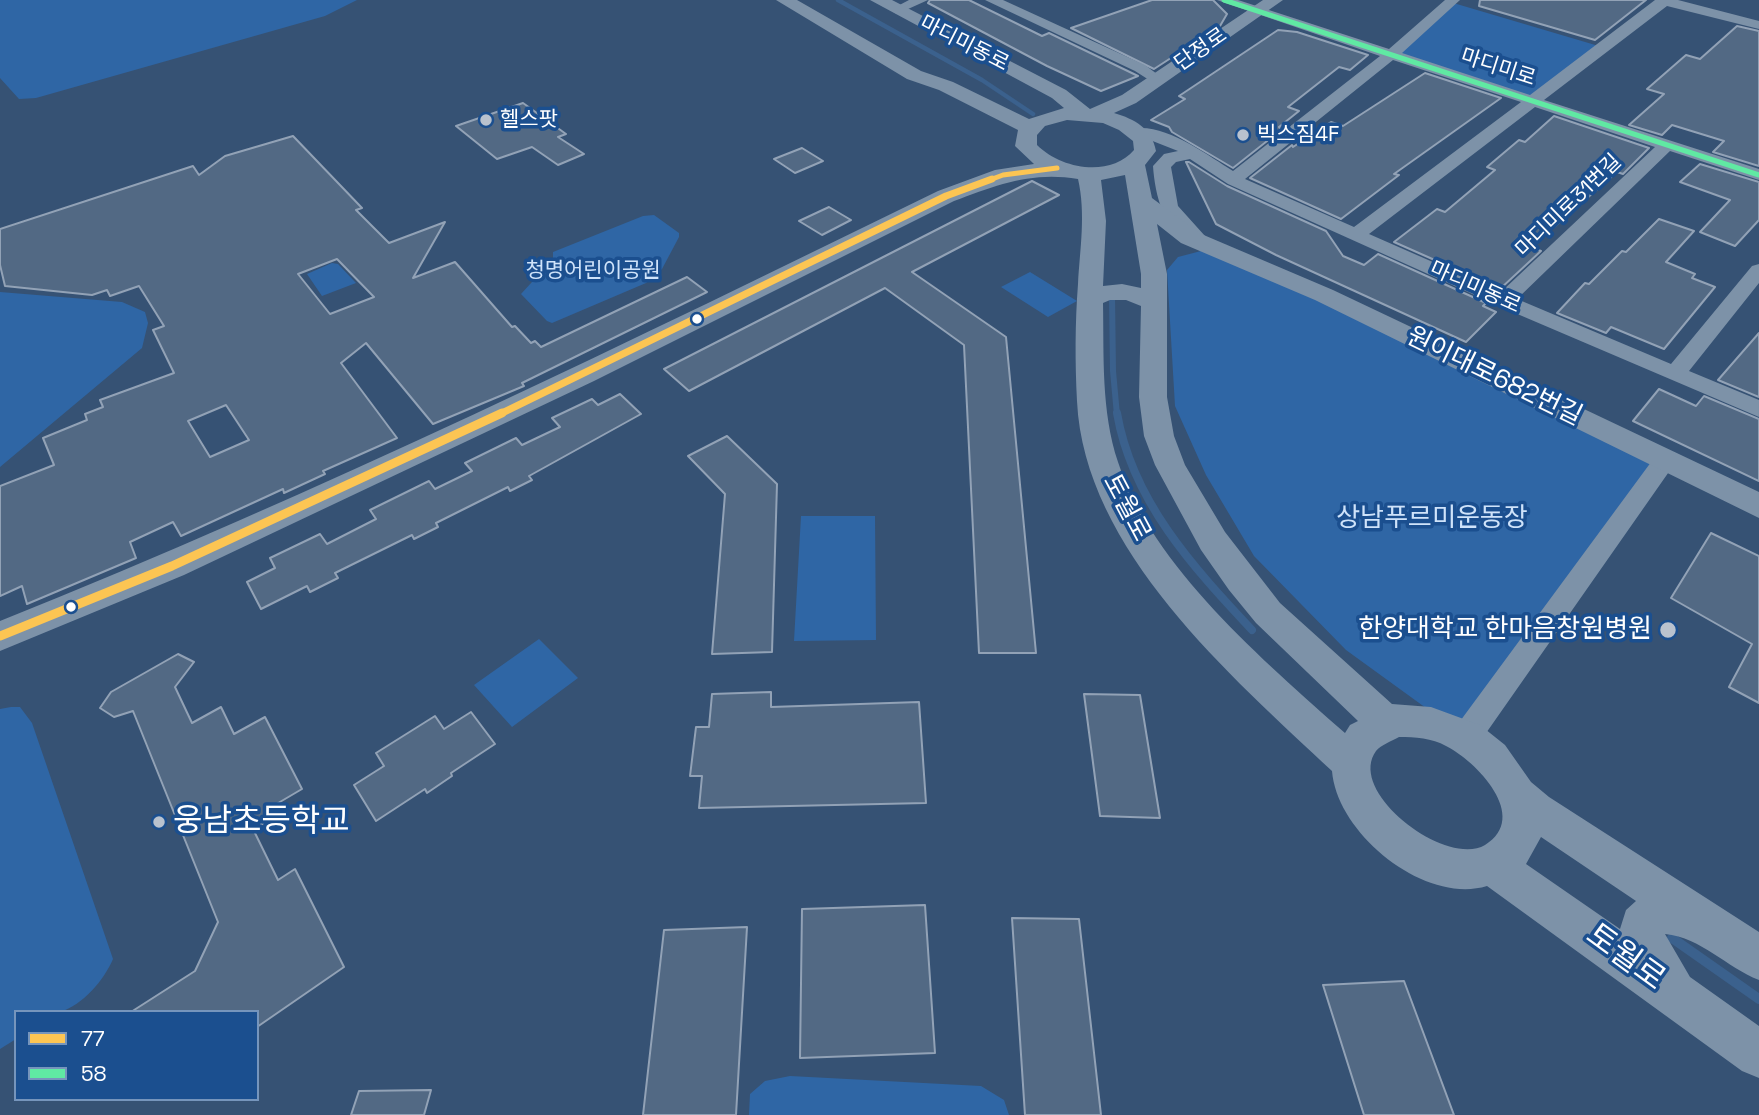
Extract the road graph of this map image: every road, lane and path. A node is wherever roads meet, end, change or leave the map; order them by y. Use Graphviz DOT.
graph roads {
  1 [pos="785,0"];
  2 [pos="879,0"];
  3 [pos="920,0"];
  4 [pos="992,0"];
  5 [pos="1224,0"];
  6 [pos="1274,0"];
  7 [pos="1453,0"];
  8 [pos="1664,0"];
  9 [pos="897,9"];
  10 [pos="1257,11"];
  11 [pos="1759,25"];
  12 [pos="1391,55"];
  13 [pos="914,75"];
  14 [pos="1157,80"];
  15 [pos="1059,94"];
  16 [pos="1530,100"];
  17 [pos="1087,115"];
  18 [pos="1030,128"];
  19 [pos="1131,129"];
  20 [pos="1667,145"];
  21 [pos="1191,156"];
  22 [pos="1022,163"];
  23 [pos="1088,173"];
  24 [pos="1759,175"];
  25 [pos="1234,180"];
  26 [pos="1140,200"];
  27 [pos="1096,211"];
  28 [pos="1357,234"];
  29 [pos="1217,250"];
  30 [pos="1759,270"];
  31 [pos="1154,289"];
  32 [pos="1090,299"];
  33 [pos="1504,301"];
  34 [pos="1675,374"];
  35 [pos="1759,409"];
  36 [pos="1665,460"];
  37 [pos="1759,506"];
  38 [pos="1277,621"];
  39 [pos="0,636"];
  40 [pos="1227,646"];
  41 [pos="1386,723"];
  42 [pos="1466,737"];
  43 [pos="1352,764"];
  44 [pos="1517,795"];
  45 [pos="1491,864"];
  46 [pos="1710,925"];
  47 [pos="1759,958"];
  48 [pos="1689,1004"];
  49 [pos="1759,1054"];
  1 -- 13 [label="street"];
  2 -- 9 [label="street, 마디미동로"];
  3 -- 9 [label="street"];
  4 -- 14 [label="street"];
  5 -- 10 [label="street, 마디미로"];
  6 -- 10 [label="street, 단정로"];
  7 -- 12 [label="street"];
  8 -- 11 [label="street"];
  8 -- 16 [label="street"];
  9 -- 15 [label="street, 마디미동로"];
  10 -- 12 [label="street, 마디미로"];
  10 -- 14 [label="street, 단정로"];
  12 -- 16 [label="street, 마디미로"];
  12 -- 25 [label="street"];
  13 -- 18 [label="street"];
  13 -- 22 [label="street"];
  14 -- 19 [label="street, 단정로"];
  15 -- 17 [label="street, 마디미동로"];
  15 -- 19 [label="street"];
  16 -- 20 [label="street, 마디미로"];
  16 -- 28 [label="street"];
  17 -- 18 [label="street"];
  17 -- 19 [label="street"];
  18 -- 22 [label="street"];
  19 -- 21 [label="street, 마디미동로"];
  19 -- 23 [label="street"];
  19 -- 26 [label="street"];
  20 -- 24 [label="street, 마디미로"];
  20 -- 33 [label="street, 마디미로31번길"];
  21 -- 25 [label="street, 마디미동로"];
  21 -- 29 [label="street"];
  22 -- 23 [label="street"];
  22 -- 27 [label="street"];
  22 -- 39 [label="street"];
  23 -- 27 [label="street, 토월로"];
  25 -- 28 [label="street, 마디미동로"];
  26 -- 29 [label="street"];
  26 -- 31 [label="street"];
  27 -- 32 [label="street, 토월로"];
  28 -- 33 [label="street, 마디미동로"];
  29 -- 31 [label="street"];
  29 -- 36 [label="street, 원이대로682번길"];
  30 -- 34 [label="street"];
  31 -- 32 [label="street"];
  31 -- 38 [label="street"];
  32 -- 40 [label="street, 토월로"];
  33 -- 34 [label="street, 마디미동로"];
  34 -- 35 [label="street, 마디미동로"];
  36 -- 37 [label="street, 원이대로682번길"];
  36 -- 42 [label="street"];
  38 -- 40 [label="street"];
  38 -- 41 [label="street"];
  40 -- 43 [label="street, 토월로"];
  41 -- 42 [label="street"];
  41 -- 43 [label="street"];
  42 -- 44 [label="street"];
  43 -- 45 [label="street"];
  44 -- 45 [label="street"];
  44 -- 46 [label="street"];
  45 -- 48 [label="street, 토월로"];
  46 -- 47 [label="street"];
  46 -- 48 [label="street"];
  48 -- 49 [label="street, 토월로"];
}
